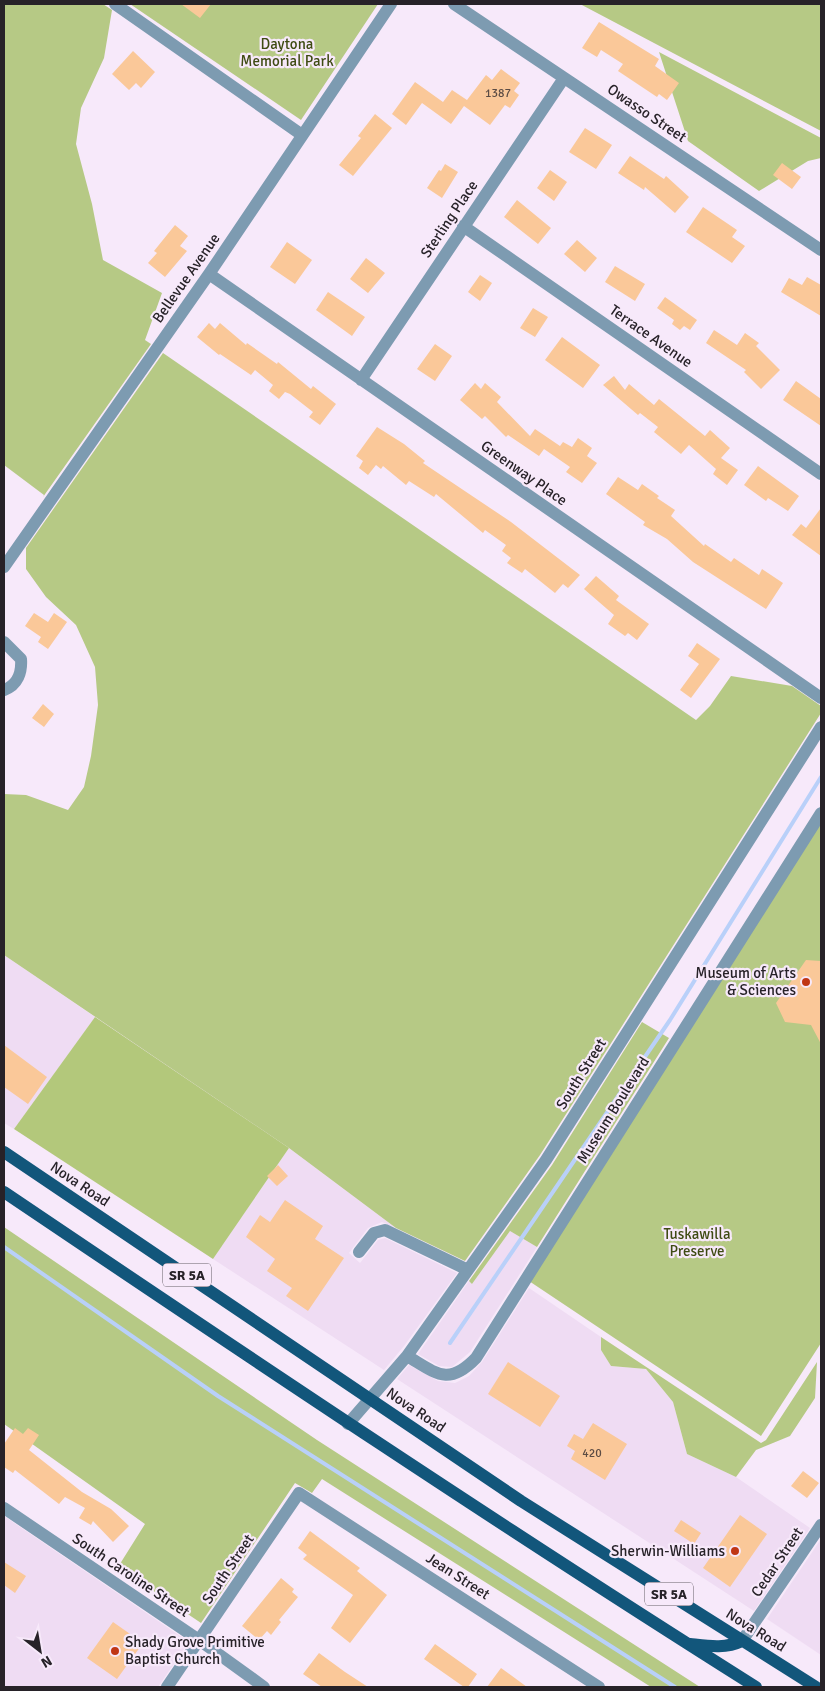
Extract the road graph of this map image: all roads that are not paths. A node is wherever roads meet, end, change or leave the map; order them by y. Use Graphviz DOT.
graph roads {
  1 [pos="115,4"];
  2 [pos="391,4"];
  3 [pos="454,4"];
  4 [pos="564,78"];
  5 [pos="302,134"];
  6 [pos="463,226"];
  7 [pos="821,250"];
  8 [pos="209,274"];
  9 [pos="362,380"];
  10 [pos="821,474"];
  11 [pos="4,567"];
  12 [pos="4,642"];
  13 [pos="4,690"];
  14 [pos="821,698"];
  15 [pos="821,727"];
  16 [pos="821,813"];
  17 [pos="4,1152"];
  18 [pos="4,1192"];
  19 [pos="359,1252"];
  20 [pos="468,1270"];
  21 [pos="407,1356"];
  22 [pos="370,1399"];
  23 [pos="348,1424"];
  24 [pos="299,1493"];
  25 [pos="4,1508"];
  26 [pos="821,1525"];
  27 [pos="199,1640"];
  28 [pos="742,1641"];
  29 [pos="688,1644"];
  30 [pos="167,1687"];
  31 [pos="264,1687"];
  32 [pos="599,1687"];
  33 [pos="756,1687"];
  34 [pos="816,1687"];
  1 -- 5 [label="street"];
  2 -- 5 [label="street, Bellevue Avenue"];
  3 -- 4 [label="street, Owasso Street"];
  4 -- 6 [label="street, Sterling Place"];
  4 -- 7 [label="street, Owasso Street"];
  5 -- 8 [label="street, Bellevue Avenue"];
  6 -- 9 [label="street, Sterling Place"];
  6 -- 10 [label="street, Terrace Avenue"];
  8 -- 9 [label="street, Greenway Place"];
  8 -- 11 [label="street, Bellevue Avenue"];
  9 -- 14 [label="street, Greenway Place"];
  12 -- 13 [label="street"];
  15 -- 20 [label="street, South Street"];
  16 -- 21 [label="street, Museum Boulevard"];
  17 -- 22 [label="main road, Nova Road / SR 5A"];
  18 -- 23 [label="main road, SR 5A"];
  19 -- 20 [label="street"];
  20 -- 21 [label="street, South Street"];
  21 -- 22 [label="street, South Street"];
  22 -- 23 [label="street, South Street"];
  22 -- 28 [label="main road, Nova Road / SR 5A"];
  23 -- 29 [label="main road, SR 5A"];
  24 -- 27 [label="street, South Street"];
  24 -- 32 [label="street, Jean Street"];
  25 -- 27 [label="street, South Caroline Street"];
  26 -- 28 [label="street, Cedar Street"];
  27 -- 30 [label="street, South Street"];
  27 -- 31 [label="street, South Caroline Street"];
  28 -- 29 [label="main road"];
  28 -- 34 [label="main road, Nova Road / SR 5A"];
  29 -- 33 [label="main road, SR 5A"];
}
